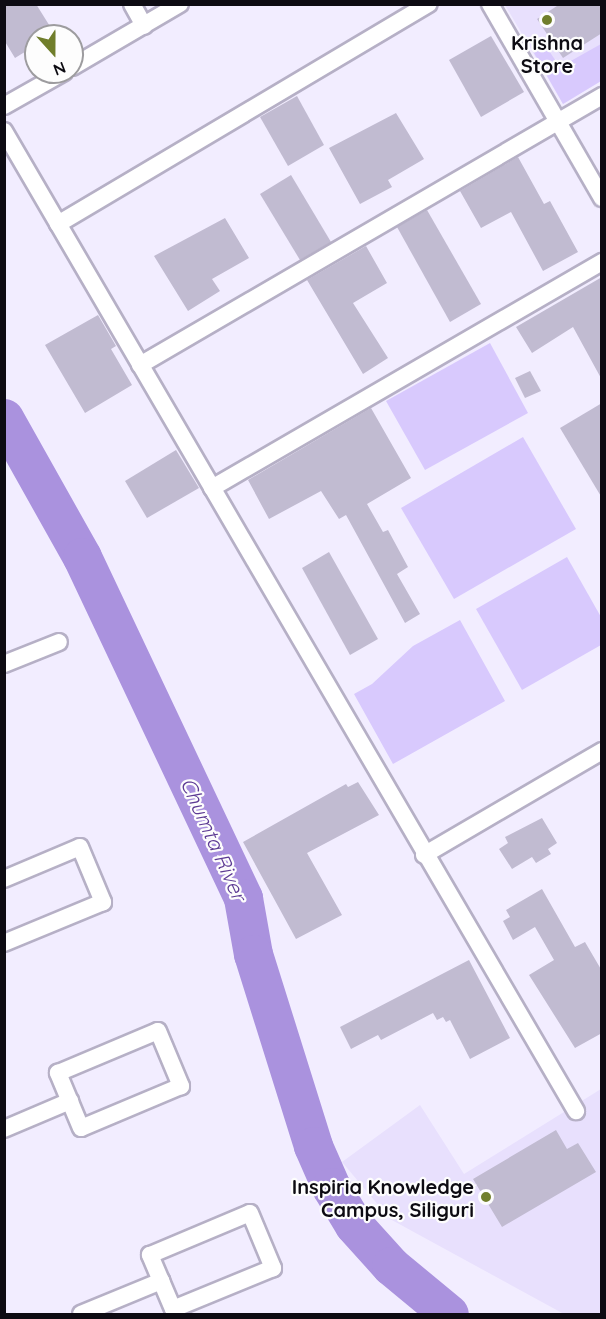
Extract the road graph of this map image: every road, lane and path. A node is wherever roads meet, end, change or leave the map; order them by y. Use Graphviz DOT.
graph roads {
  1 [pos="132,4"];
  2 [pos="180,4"];
  3 [pos="429,4"];
  4 [pos="490,4"];
  5 [pos="144,26"];
  6 [pos="84,60"];
  7 [pos="43,84"];
  8 [pos="602,96"];
  9 [pos="4,106"];
  10 [pos="557,122"];
  11 [pos="4,131"];
  12 [pos="602,198"];
  13 [pos="58,224"];
  14 [pos="602,262"];
  15 [pos="140,365"];
  16 [pos="212,488"];
  17 [pos="59,642"];
  18 [pos="4,664"];
  19 [pos="602,751"];
  20 [pos="424,855"];
  21 [pos="4,879"];
  22 [pos="4,943"];
  23 [pos="70,1101"];
  24 [pos="576,1111"];
  25 [pos="4,1129"];
  26 [pos="161,1281"];
  27 [pos="81,1314"];
  1 -- 5 [label="street"];
  2 -- 5 [label="street"];
  3 -- 13 [label="street"];
  4 -- 10 [label="street"];
  5 -- 6 [label="street"];
  7 -- 9 [label="street"];
  8 -- 10 [label="street"];
  10 -- 12 [label="street"];
  10 -- 15 [label="street"];
  11 -- 13 [label="street"];
  13 -- 15 [label="street"];
  14 -- 16 [label="street"];
  15 -- 16 [label="street"];
  16 -- 20 [label="street"];
  17 -- 18 [label="street"];
  19 -- 20 [label="street"];
  20 -- 24 [label="street"];
  21 -- 22 [label="street"];
  23 -- 23 [label="street"];
  23 -- 25 [label="street"];
  26 -- 26 [label="street"];
  26 -- 27 [label="street"];
}
